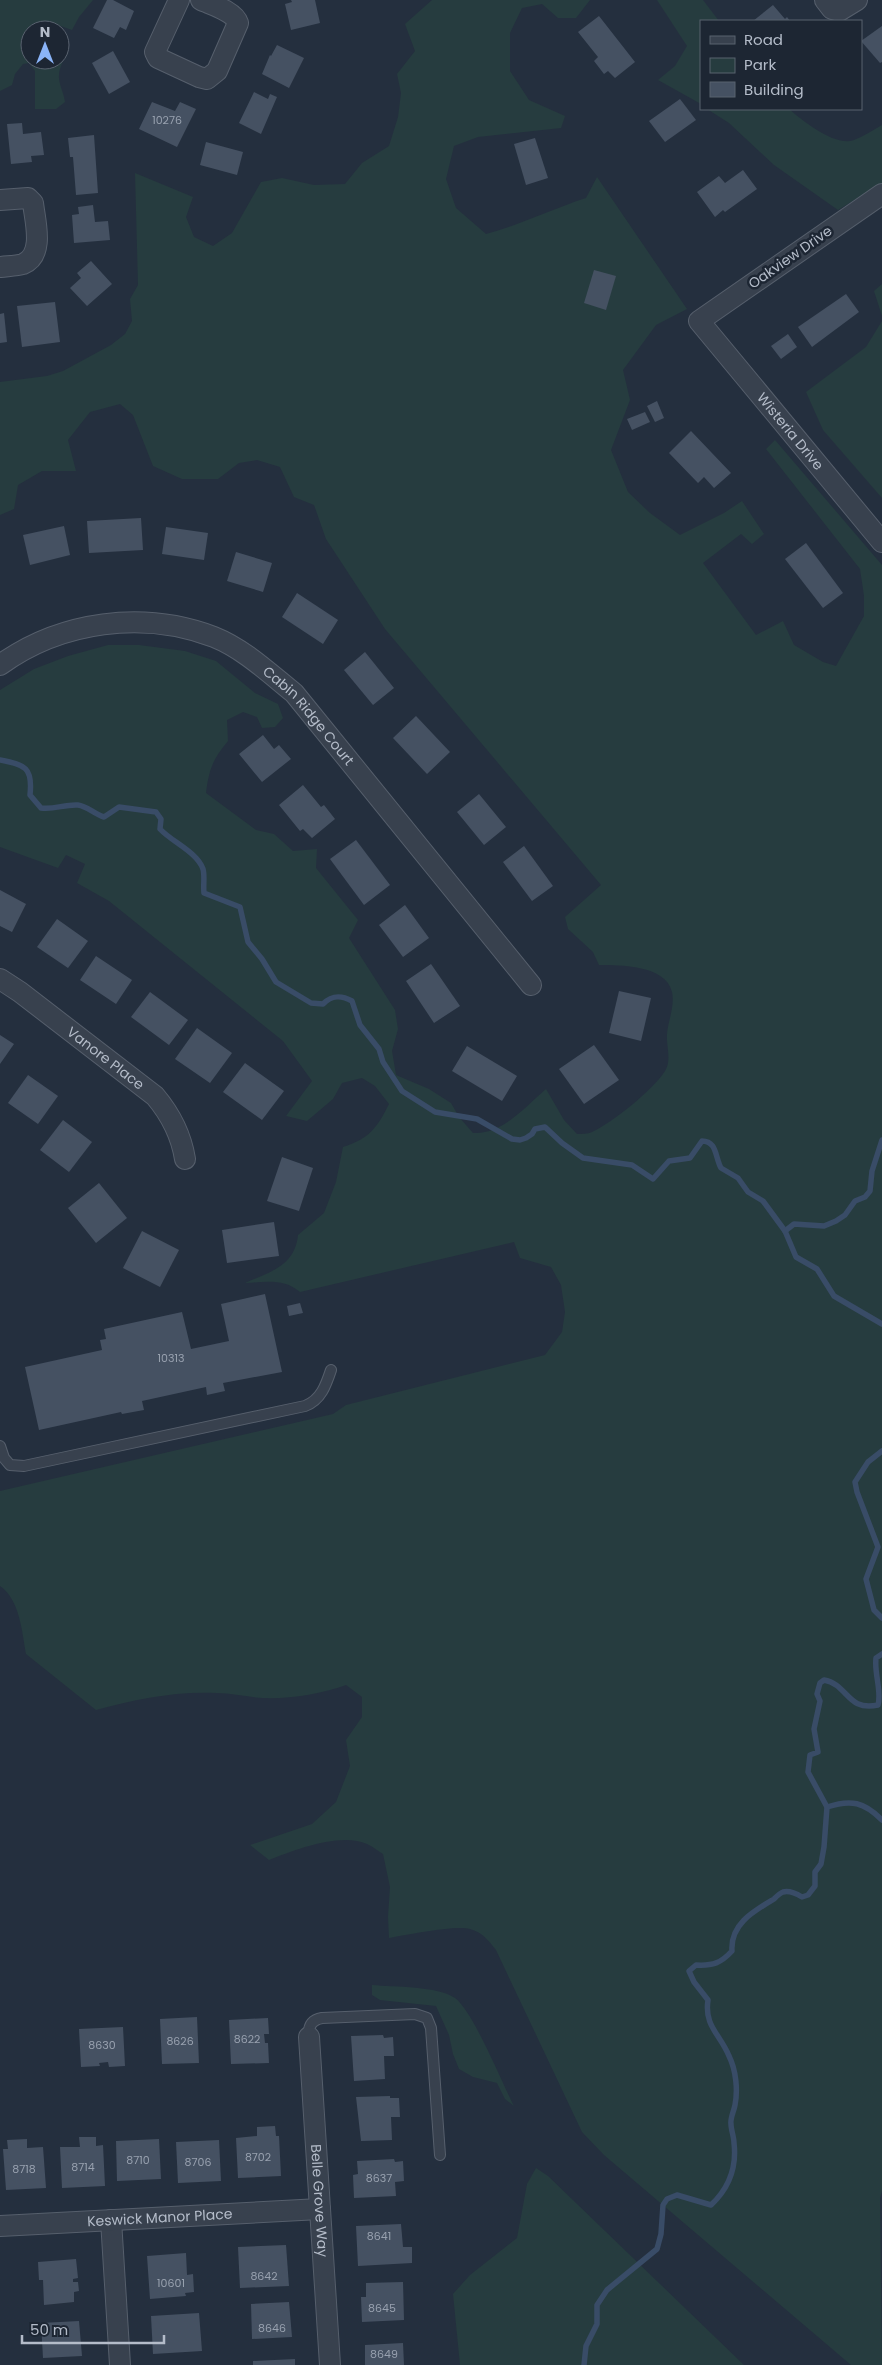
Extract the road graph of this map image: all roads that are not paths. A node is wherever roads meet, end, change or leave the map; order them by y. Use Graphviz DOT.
graph roads {
  1 [pos="179,0"];
  2 [pos="201,0"];
  3 [pos="826,0"];
  4 [pos="857,0"];
  5 [pos="882,194"];
  6 [pos="0,200"];
  7 [pos="0,267"];
  8 [pos="699,321"];
  9 [pos="882,542"];
  10 [pos="0,665"];
  11 [pos="0,979"];
  12 [pos="531,985"];
  13 [pos="185,1159"];
  14 [pos="331,1370"];
  15 [pos="0,1446"];
  16 [pos="309,2037"];
  17 [pos="440,2155"];
  18 [pos="320,2209"];
  19 [pos="111,2220"];
  20 [pos="0,2226"];
  21 [pos="120,2365"];
  22 [pos="330,2365"];
  1 -- 2 [label="street"];
  3 -- 4 [label="street"];
  5 -- 8 [label="street, Oakview Drive"];
  6 -- 7 [label="street"];
  8 -- 9 [label="street, Wisteria Drive"];
  10 -- 12 [label="street, Cabin Ridge Court"];
  11 -- 13 [label="street, Vanore Place"];
  14 -- 15 [label="lane"];
  16 -- 17 [label="lane"];
  16 -- 18 [label="street, Belle Grove Way"];
  18 -- 19 [label="street, Keswick Manor Place"];
  18 -- 22 [label="street, Belle Grove Way"];
  19 -- 20 [label="street, Keswick Manor Place"];
  19 -- 21 [label="street"];
}
